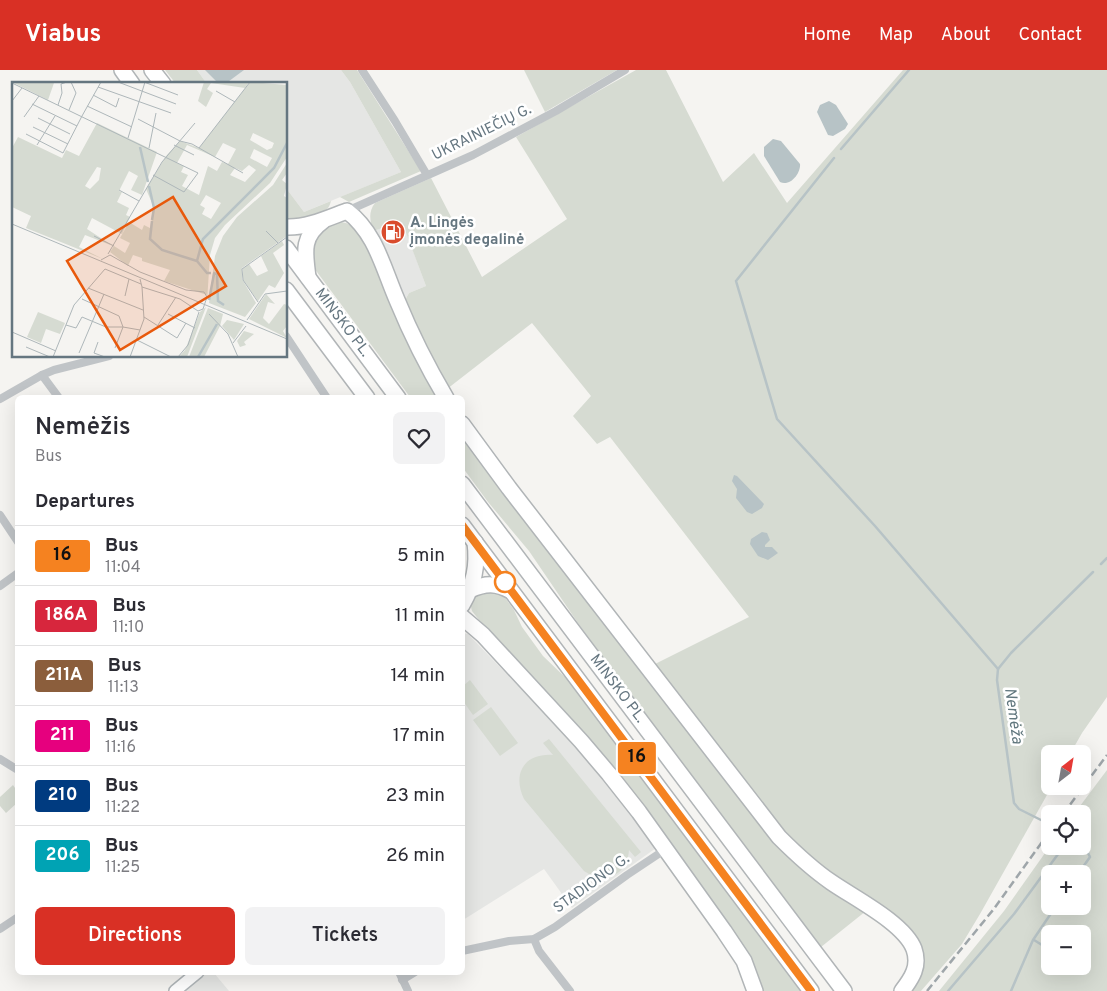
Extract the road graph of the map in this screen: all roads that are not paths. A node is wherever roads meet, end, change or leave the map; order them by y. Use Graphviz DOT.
graph roads {
  1 [pos="122,70"];
  2 [pos="152,70"];
  3 [pos="362,70"];
  4 [pos="625,70"];
  5 [pos="131,82"];
  6 [pos="161,82"];
  7 [pos="427,175"];
  8 [pos="346,211"];
  9 [pos="326,219"];
  10 [pos="288,227"];
  11 [pos="288,251"];
  12 [pos="308,278"];
  13 [pos="288,293"];
  14 [pos="288,339"];
  15 [pos="101,358"];
  16 [pos="42,375"];
  17 [pos="57,395"];
  18 [pos="325,395"];
  19 [pos="365,395"];
  20 [pos="396,395"];
  21 [pos="444,395"];
  22 [pos="0,399"];
  23 [pos="465,428"];
  24 [pos="465,488"];
  25 [pos="0,515"];
  26 [pos="465,529"];
  27 [pos="15,538"];
  28 [pos="474,541"];
  29 [pos="15,575"];
  30 [pos="0,586"];
  31 [pos="512,591"];
  32 [pos="466,595"];
  33 [pos="465,620"];
  34 [pos="0,758"];
  35 [pos="15,768"];
  36 [pos="666,849"];
  37 [pos="15,919"];
  38 [pos="0,929"];
  39 [pos="534,939"];
  40 [pos="465,950"];
  41 [pos="194,975"];
  42 [pos="401,976"];
  43 [pos="175,991"];
  44 [pos="408,991"];
  45 [pos="570,991"];
  46 [pos="754,991"];
  47 [pos="811,991"];
  48 [pos="844,991"];
  49 [pos="902,991"];
  1 -- 5 [label="highway"];
  2 -- 6 [label="highway"];
  3 -- 7 [label="street"];
  4 -- 7 [label="street, UKRAINIEČIŲ G."];
  7 -- 8 [label="street, UKRAINIEČIŲ G."];
  8 -- 9 [label="highway"];
  8 -- 21 [label="highway"];
  9 -- 10 [label="highway"];
  9 -- 12 [label="highway"];
  11 -- 12 [label="highway, MINSKO PL."];
  12 -- 20 [label="highway, MINSKO PL."];
  13 -- 19 [label="highway, MINSKO PL."];
  14 -- 18 [label="street"];
  15 -- 16 [label="street"];
  16 -- 17 [label="street"];
  16 -- 22 [label="street"];
  23 -- 49 [label="highway"];
  24 -- 48 [label="highway, MINSKO PL."];
  25 -- 27 [label="street"];
  26 -- 28 [label="highway, MINSKO PL."];
  28 -- 31 [label="highway, MINSKO PL."];
  28 -- 32 [label="highway"];
  29 -- 30 [label="street"];
  31 -- 32 [label="highway"];
  31 -- 47 [label="highway, MINSKO PL."];
  33 -- 36 [label="highway"];
  34 -- 35 [label="street"];
  36 -- 39 [label="street, STADIONO G."];
  36 -- 46 [label="highway"];
  37 -- 38 [label="street"];
  39 -- 40 [label="street, STADIONO G."];
  39 -- 45 [label="street"];
  41 -- 43 [label="main road"];
  42 -- 44 [label="street"];
}
